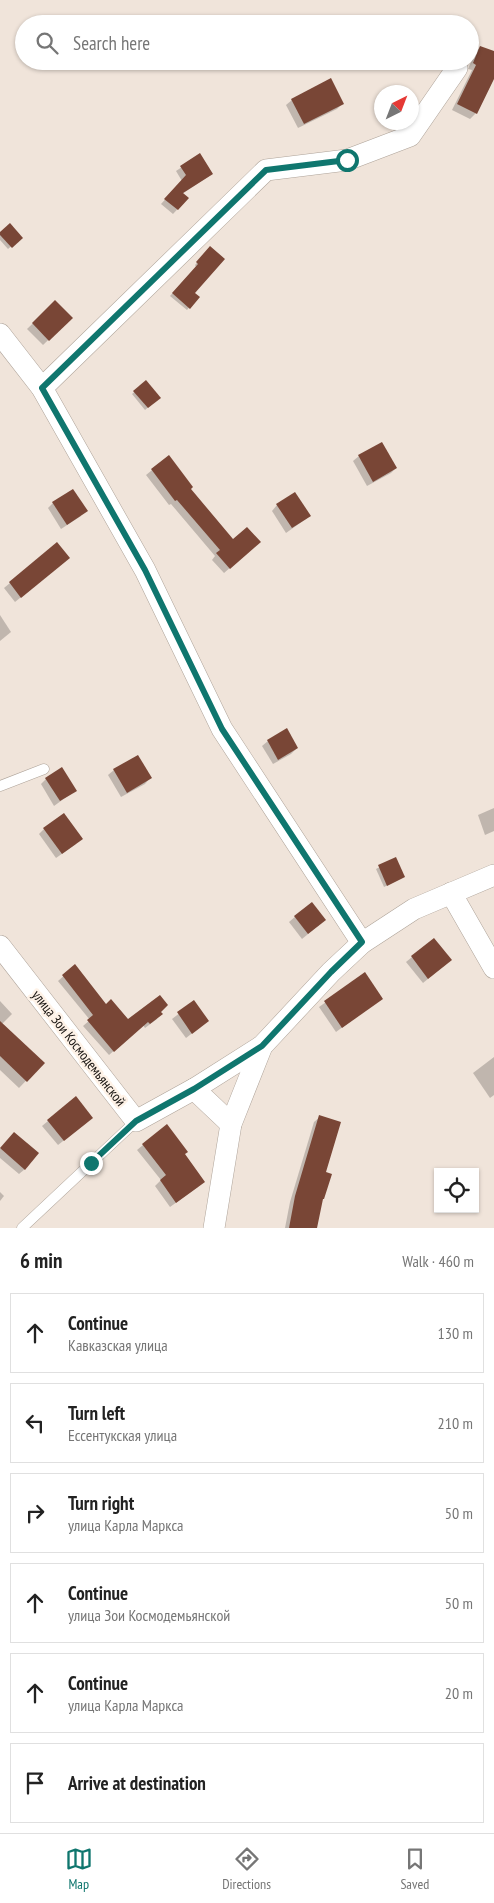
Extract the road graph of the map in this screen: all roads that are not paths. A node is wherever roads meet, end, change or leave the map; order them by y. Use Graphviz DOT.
graph roads {
  1 [pos="456,70"];
  2 [pos="0,334"];
  3 [pos="42,388"];
  4 [pos="44,769"];
  5 [pos="0,786"];
  6 [pos="494,876"];
  7 [pos="451,894"];
  8 [pos="362,942"];
  9 [pos="0,946"];
  10 [pos="494,968"];
  11 [pos="262,1046"];
  12 [pos="194,1089"];
  13 [pos="136,1121"];
  14 [pos="231,1124"];
  15 [pos="22,1228"];
  16 [pos="214,1228"];
  1 -- 3 [label="street"];
  2 -- 3 [label="street"];
  3 -- 8 [label="street"];
  4 -- 5 [label="lane"];
  6 -- 7 [label="street"];
  7 -- 8 [label="street"];
  7 -- 10 [label="street"];
  8 -- 11 [label="street"];
  9 -- 13 [label="street, улица Зои Космодемьянской"];
  11 -- 12 [label="street"];
  11 -- 14 [label="street"];
  12 -- 13 [label="street"];
  12 -- 14 [label="street"];
  13 -- 15 [label="lane"];
  14 -- 16 [label="street"];
}
